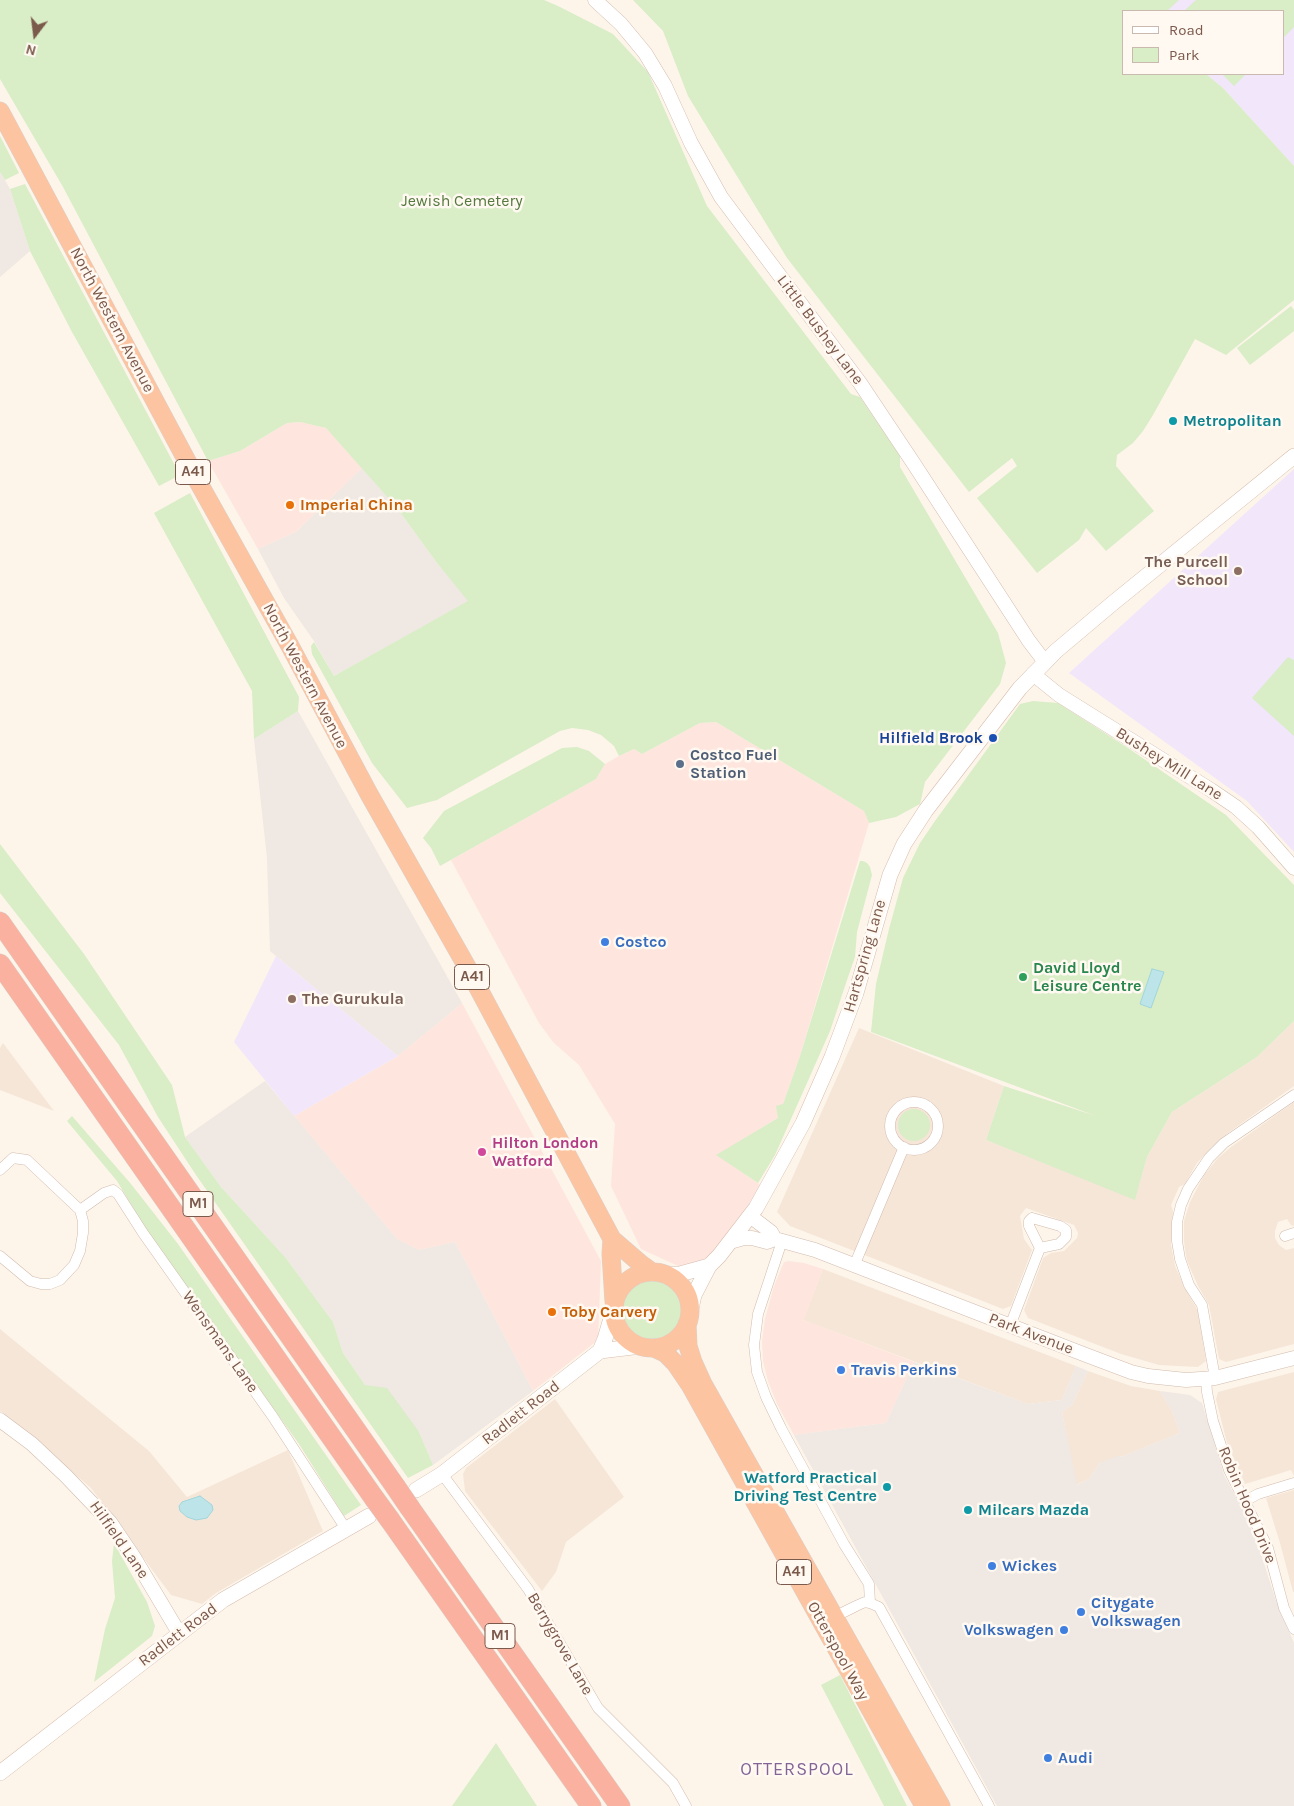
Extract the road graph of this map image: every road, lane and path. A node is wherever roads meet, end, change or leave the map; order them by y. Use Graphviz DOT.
graph roads {
  1 [pos="595,0"];
  2 [pos="0,111"];
  3 [pos="1294,456"];
  4 [pos="1045,662"];
  5 [pos="1033,674"];
  6 [pos="1294,868"];
  7 [pos="0,922"];
  8 [pos="0,964"];
  9 [pos="1294,1095"];
  10 [pos="904,1148"];
  11 [pos="0,1170"];
  12 [pos="80,1210"];
  13 [pos="750,1216"];
  14 [pos="612,1239"];
  15 [pos="779,1240"];
  16 [pos="730,1242"];
  17 [pos="1040,1248"];
  18 [pos="0,1256"];
  19 [pos="709,1266"];
  20 [pos="854,1266"];
  21 [pos="660,1273"];
  22 [pos="614,1306"];
  23 [pos="688,1318"];
  24 [pos="1010,1326"];
  25 [pos="647,1347"];
  26 [pos="600,1351"];
  27 [pos="1294,1358"];
  28 [pos="1211,1379"];
  29 [pos="0,1420"];
  30 [pos="442,1474"];
  31 [pos="1294,1483"];
  32 [pos="413,1499"];
  33 [pos="1245,1501"];
  34 [pos="372,1507"];
  35 [pos="346,1529"];
  36 [pos="870,1603"];
  37 [pos="836,1616"];
  38 [pos="1294,1629"];
  39 [pos="179,1633"];
  40 [pos="885,1703"];
  41 [pos="590,1764"];
  42 [pos="0,1772"];
  43 [pos="586,1800"];
  44 [pos="620,1806"];
  45 [pos="625,1806"];
  46 [pos="686,1806"];
  47 [pos="924,1806"];
  48 [pos="942,1806"];
  49 [pos="948,1806"];
  50 [pos="989,1806"];
  1 -- 4 [label="street, Little Bushey Lane"];
  2 -- 14 [label="highway, North Western Avenue / A41"];
  3 -- 4 [label="main road, Hartspring Lane"];
  4 -- 5 [label="main road, Hartspring Lane"];
  5 -- 6 [label="street, Bushey Mill Lane"];
  5 -- 13 [label="main road, Hartspring Lane"];
  7 -- 32 [label="highway, M1, bridge"];
  8 -- 34 [label="highway, M1"];
  9 -- 28 [label="street, Robin Hood Drive"];
  10 -- 10 [label="street"];
  10 -- 20 [label="street"];
  11 -- 12 [label="street"];
  12 -- 18 [label="street"];
  12 -- 35 [label="street, Wensmans Lane"];
  13 -- 15 [label="street, Park Avenue"];
  13 -- 16 [label="main road, Hartspring Lane"];
  14 -- 21 [label="highway, North Western Avenue / A41"];
  14 -- 22 [label="highway"];
  15 -- 16 [label="street, Park Avenue"];
  15 -- 20 [label="street, Park Avenue"];
  15 -- 36 [label="street"];
  16 -- 19 [label="main road, Hartspring Lane"];
  17 -- 24 [label="street"];
  19 -- 21 [label="main road"];
  19 -- 23 [label="main road, Hartspring Lane"];
  20 -- 24 [label="street, Park Avenue"];
  21 -- 22 [label="highway"];
  21 -- 23 [label="highway"];
  22 -- 25 [label="highway"];
  22 -- 26 [label="main road"];
  23 -- 25 [label="highway"];
  23 -- 37 [label="highway, Otterspool Way / A41"];
  24 -- 28 [label="street, Park Avenue"];
  25 -- 26 [label="main road"];
  25 -- 47 [label="highway, Otterspool Way / A41"];
  26 -- 30 [label="main road, Radlett Road"];
  27 -- 28 [label="street, Park Avenue"];
  28 -- 33 [label="street, Robin Hood Drive"];
  29 -- 39 [label="street, Hilfield Lane"];
  30 -- 32 [label="main road, Radlett Road"];
  30 -- 46 [label="street, Berrygrove Lane"];
  31 -- 33 [label="street"];
  32 -- 41 [label="highway, M1"];
  33 -- 38 [label="street, Robin Hood Drive"];
  34 -- 35 [label="main road, Radlett Road"];
  34 -- 43 [label="highway, M1, bridge"];
  35 -- 39 [label="main road, Radlett Road"];
  36 -- 37 [label="street, Otterspool Way"];
  36 -- 50 [label="street"];
  37 -- 40 [label="highway, Otterspool Way / A41"];
  39 -- 42 [label="main road, Radlett Road"];
  40 -- 48 [label="highway, Otterspool Way / A41"];
  40 -- 49 [label="highway"];
  41 -- 44 [label="highway, M1"];
  41 -- 45 [label="highway, M1"];
}
